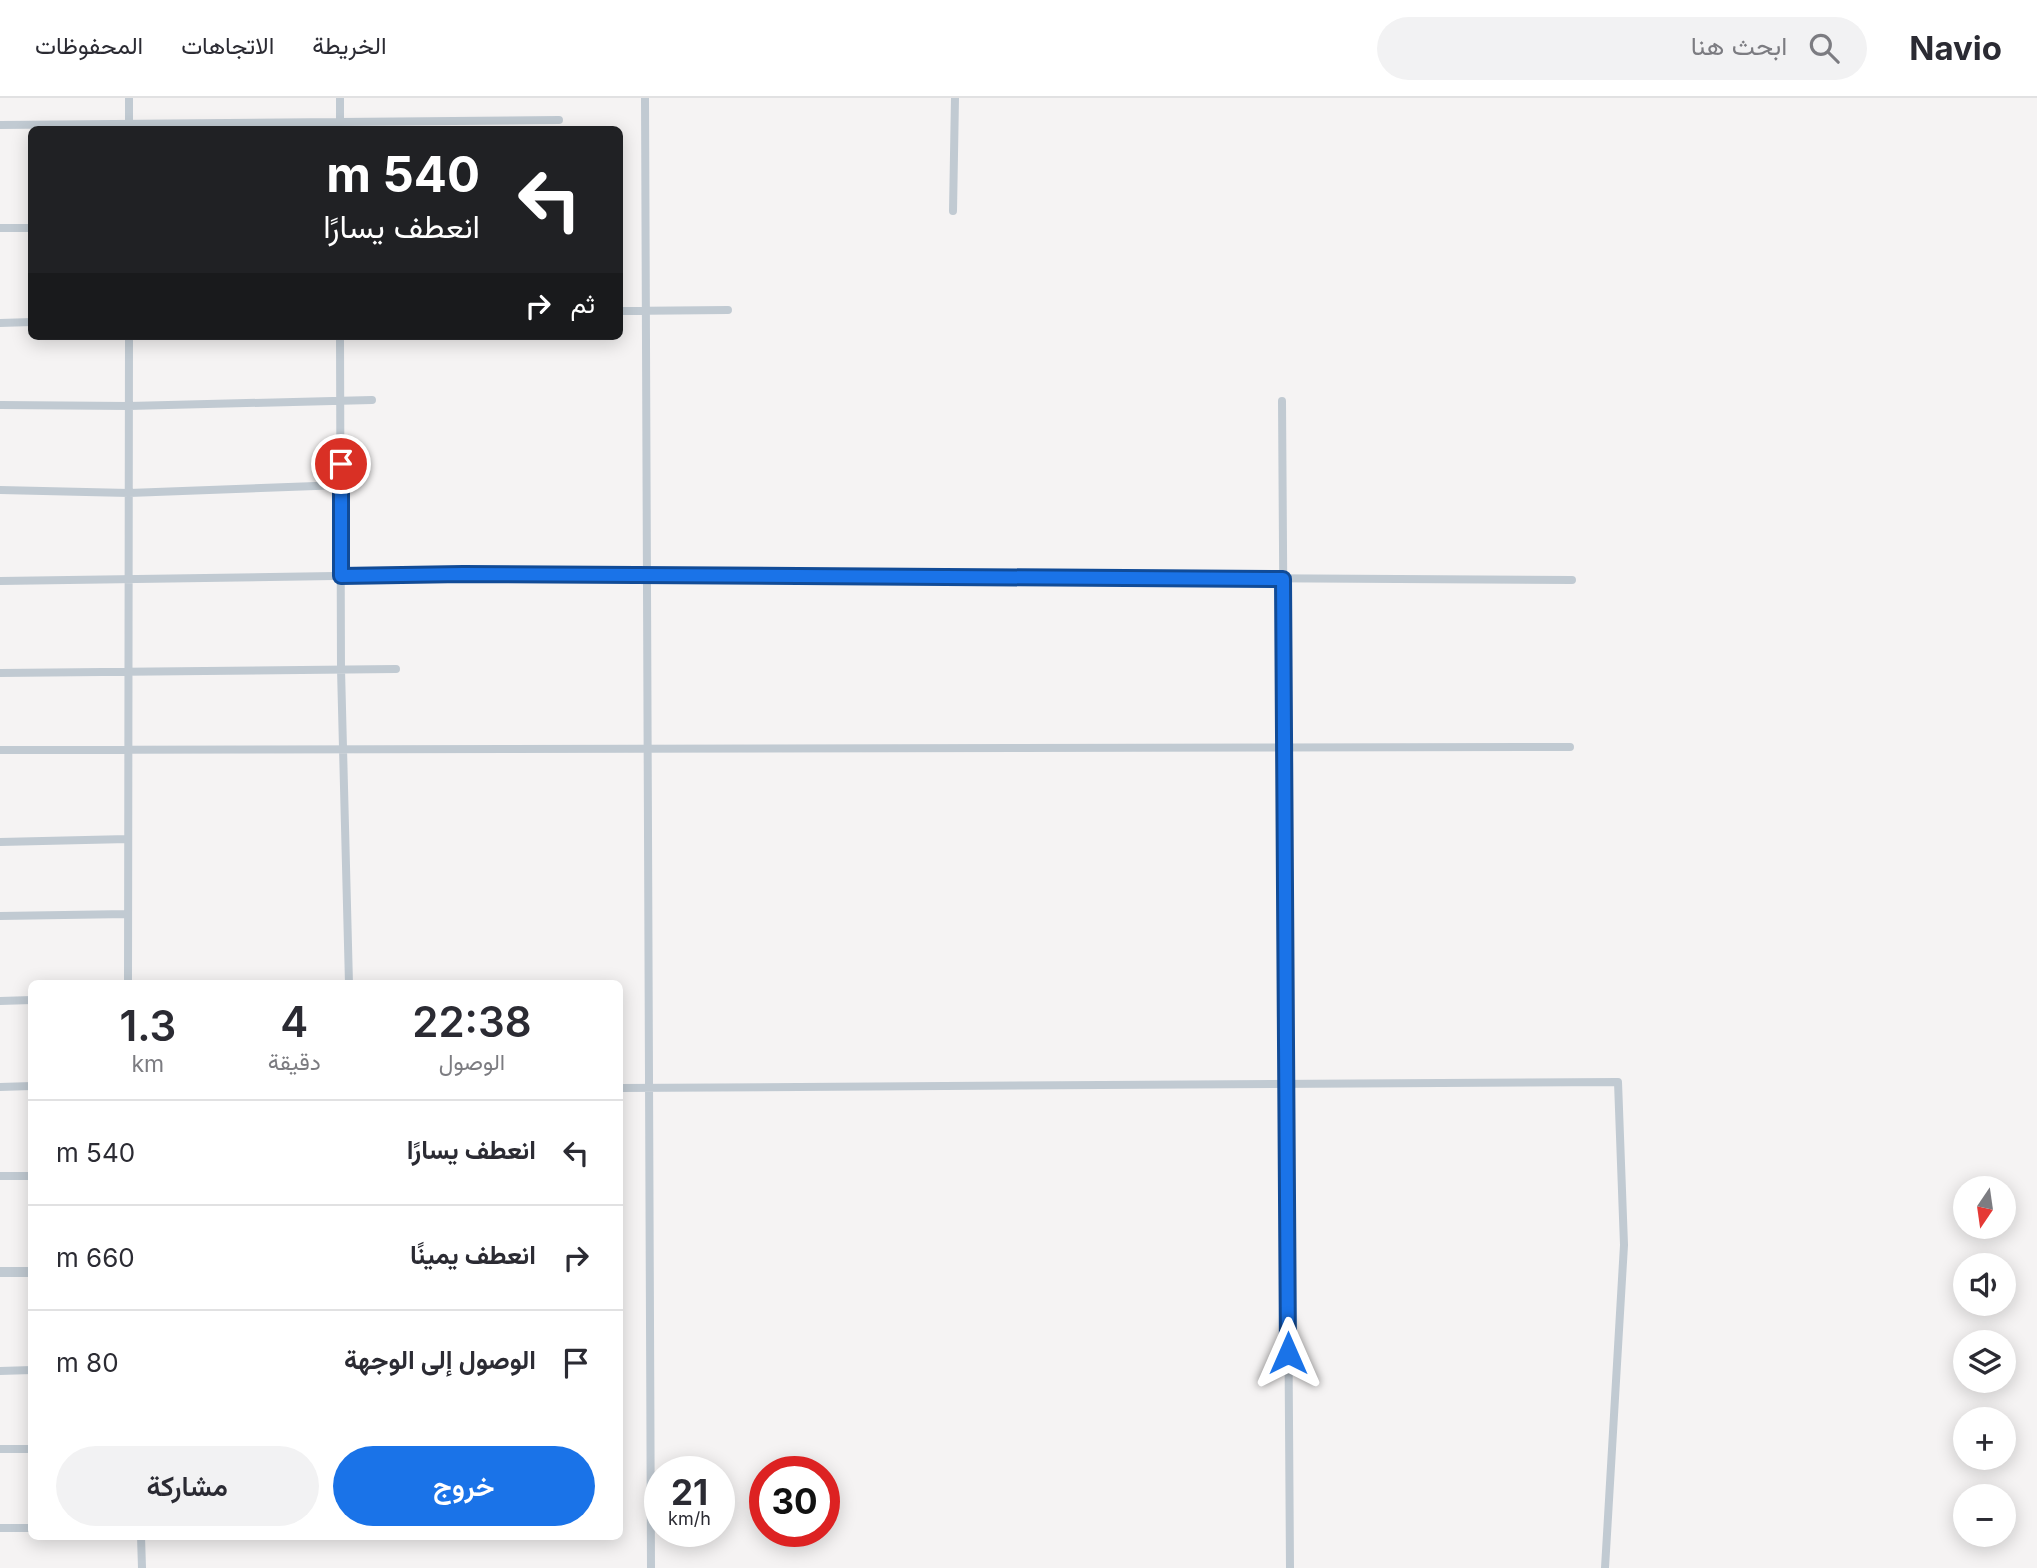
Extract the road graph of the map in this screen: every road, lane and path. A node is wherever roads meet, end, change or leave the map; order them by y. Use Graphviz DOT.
graph roads {
  1 [pos="129,98"];
  2 [pos="340,98"];
  3 [pos="645,98"];
  4 [pos="955,98"];
  5 [pos="559,120"];
  6 [pos="0,125"];
  7 [pos="64,126"];
  8 [pos="129,126"];
  9 [pos="340,126"];
  10 [pos="953,211"];
  11 [pos="0,228"];
  12 [pos="28,228"];
  13 [pos="728,310"];
  14 [pos="623,311"];
  15 [pos="646,311"];
  16 [pos="28,322"];
  17 [pos="0,323"];
  18 [pos="129,340"];
  19 [pos="340,340"];
  20 [pos="372,400"];
  21 [pos="341,401"];
  22 [pos="1282,401"];
  23 [pos="0,405"];
  24 [pos="129,406"];
  25 [pos="343,485"];
  26 [pos="0,490"];
  27 [pos="129,493"];
  28 [pos="647,575"];
  29 [pos="341,576"];
  30 [pos="129,578"];
  31 [pos="1283,579"];
  32 [pos="1572,580"];
  33 [pos="0,581"];
  34 [pos="341,669"];
  35 [pos="396,669"];
  36 [pos="128,671"];
  37 [pos="0,673"];
  38 [pos="1284,747"];
  39 [pos="1570,747"];
  40 [pos="648,748"];
  41 [pos="343,749"];
  42 [pos="0,750"];
  43 [pos="128,750"];
  44 [pos="128,839"];
  45 [pos="0,842"];
  46 [pos="128,914"];
  47 [pos="0,916"];
  48 [pos="128,980"];
  49 [pos="349,980"];
  50 [pos="28,1000"];
  51 [pos="0,1001"];
  52 [pos="1287,1083"];
  53 [pos="28,1086"];
  54 [pos="0,1087"];
  55 [pos="649,1087"];
  56 [pos="623,1088"];
  57 [pos="0,1176"];
  58 [pos="28,1176"];
  59 [pos="0,1272"];
  60 [pos="28,1272"];
  61 [pos="28,1370"];
  62 [pos="0,1371"];
  63 [pos="28,1449"];
  64 [pos="0,1450"];
  65 [pos="0,1528"];
  66 [pos="28,1528"];
  67 [pos="141,1540"];
  68 [pos="142,1568"];
  69 [pos="651,1568"];
  70 [pos="1290,1568"];
  71 [pos="1605,1568"];
  1 -- 8 [label="street"];
  2 -- 9 [label="street"];
  3 -- 15 [label="street"];
  4 -- 10 [label="street"];
  5 -- 9 [label="street"];
  6 -- 7 [label="street"];
  11 -- 12 [label="street"];
  13 -- 15 [label="street"];
  14 -- 15 [label="street"];
  15 -- 28 [label="street"];
  16 -- 17 [label="street"];
  18 -- 24 [label="street"];
  19 -- 21 [label="street"];
  20 -- 21 [label="street"];
  21 -- 24 [label="street"];
  21 -- 25 [label="street"];
  22 -- 31 [label="street"];
  23 -- 24 [label="street"];
  24 -- 27 [label="street"];
  25 -- 27 [label="street"];
  25 -- 29 [label="street"];
  26 -- 27 [label="street"];
  27 -- 30 [label="street"];
  28 -- 29 [label="street"];
  28 -- 31 [label="street"];
  28 -- 40 [label="street"];
  29 -- 30 [label="street"];
  29 -- 34 [label="street"];
  30 -- 33 [label="street"];
  30 -- 36 [label="street"];
  31 -- 32 [label="street"];
  31 -- 38 [label="street"];
  34 -- 35 [label="street"];
  34 -- 36 [label="street"];
  34 -- 41 [label="street"];
  36 -- 37 [label="street"];
  36 -- 43 [label="street"];
  38 -- 39 [label="street"];
  38 -- 40 [label="street"];
  38 -- 52 [label="street"];
  40 -- 41 [label="street"];
  40 -- 55 [label="street"];
  41 -- 43 [label="street"];
  41 -- 49 [label="street"];
  42 -- 43 [label="street"];
  43 -- 44 [label="street"];
  44 -- 45 [label="street"];
  44 -- 46 [label="street"];
  46 -- 47 [label="street"];
  46 -- 48 [label="street"];
  50 -- 51 [label="street"];
  52 -- 55 [label="street"];
  52 -- 70 [label="street"];
  52 -- 71 [label="street"];
  53 -- 54 [label="street"];
  55 -- 56 [label="street"];
  55 -- 69 [label="street"];
  57 -- 58 [label="street"];
  59 -- 60 [label="street"];
  61 -- 62 [label="street"];
  63 -- 64 [label="street"];
  65 -- 66 [label="street"];
  67 -- 68 [label="street"];
}
